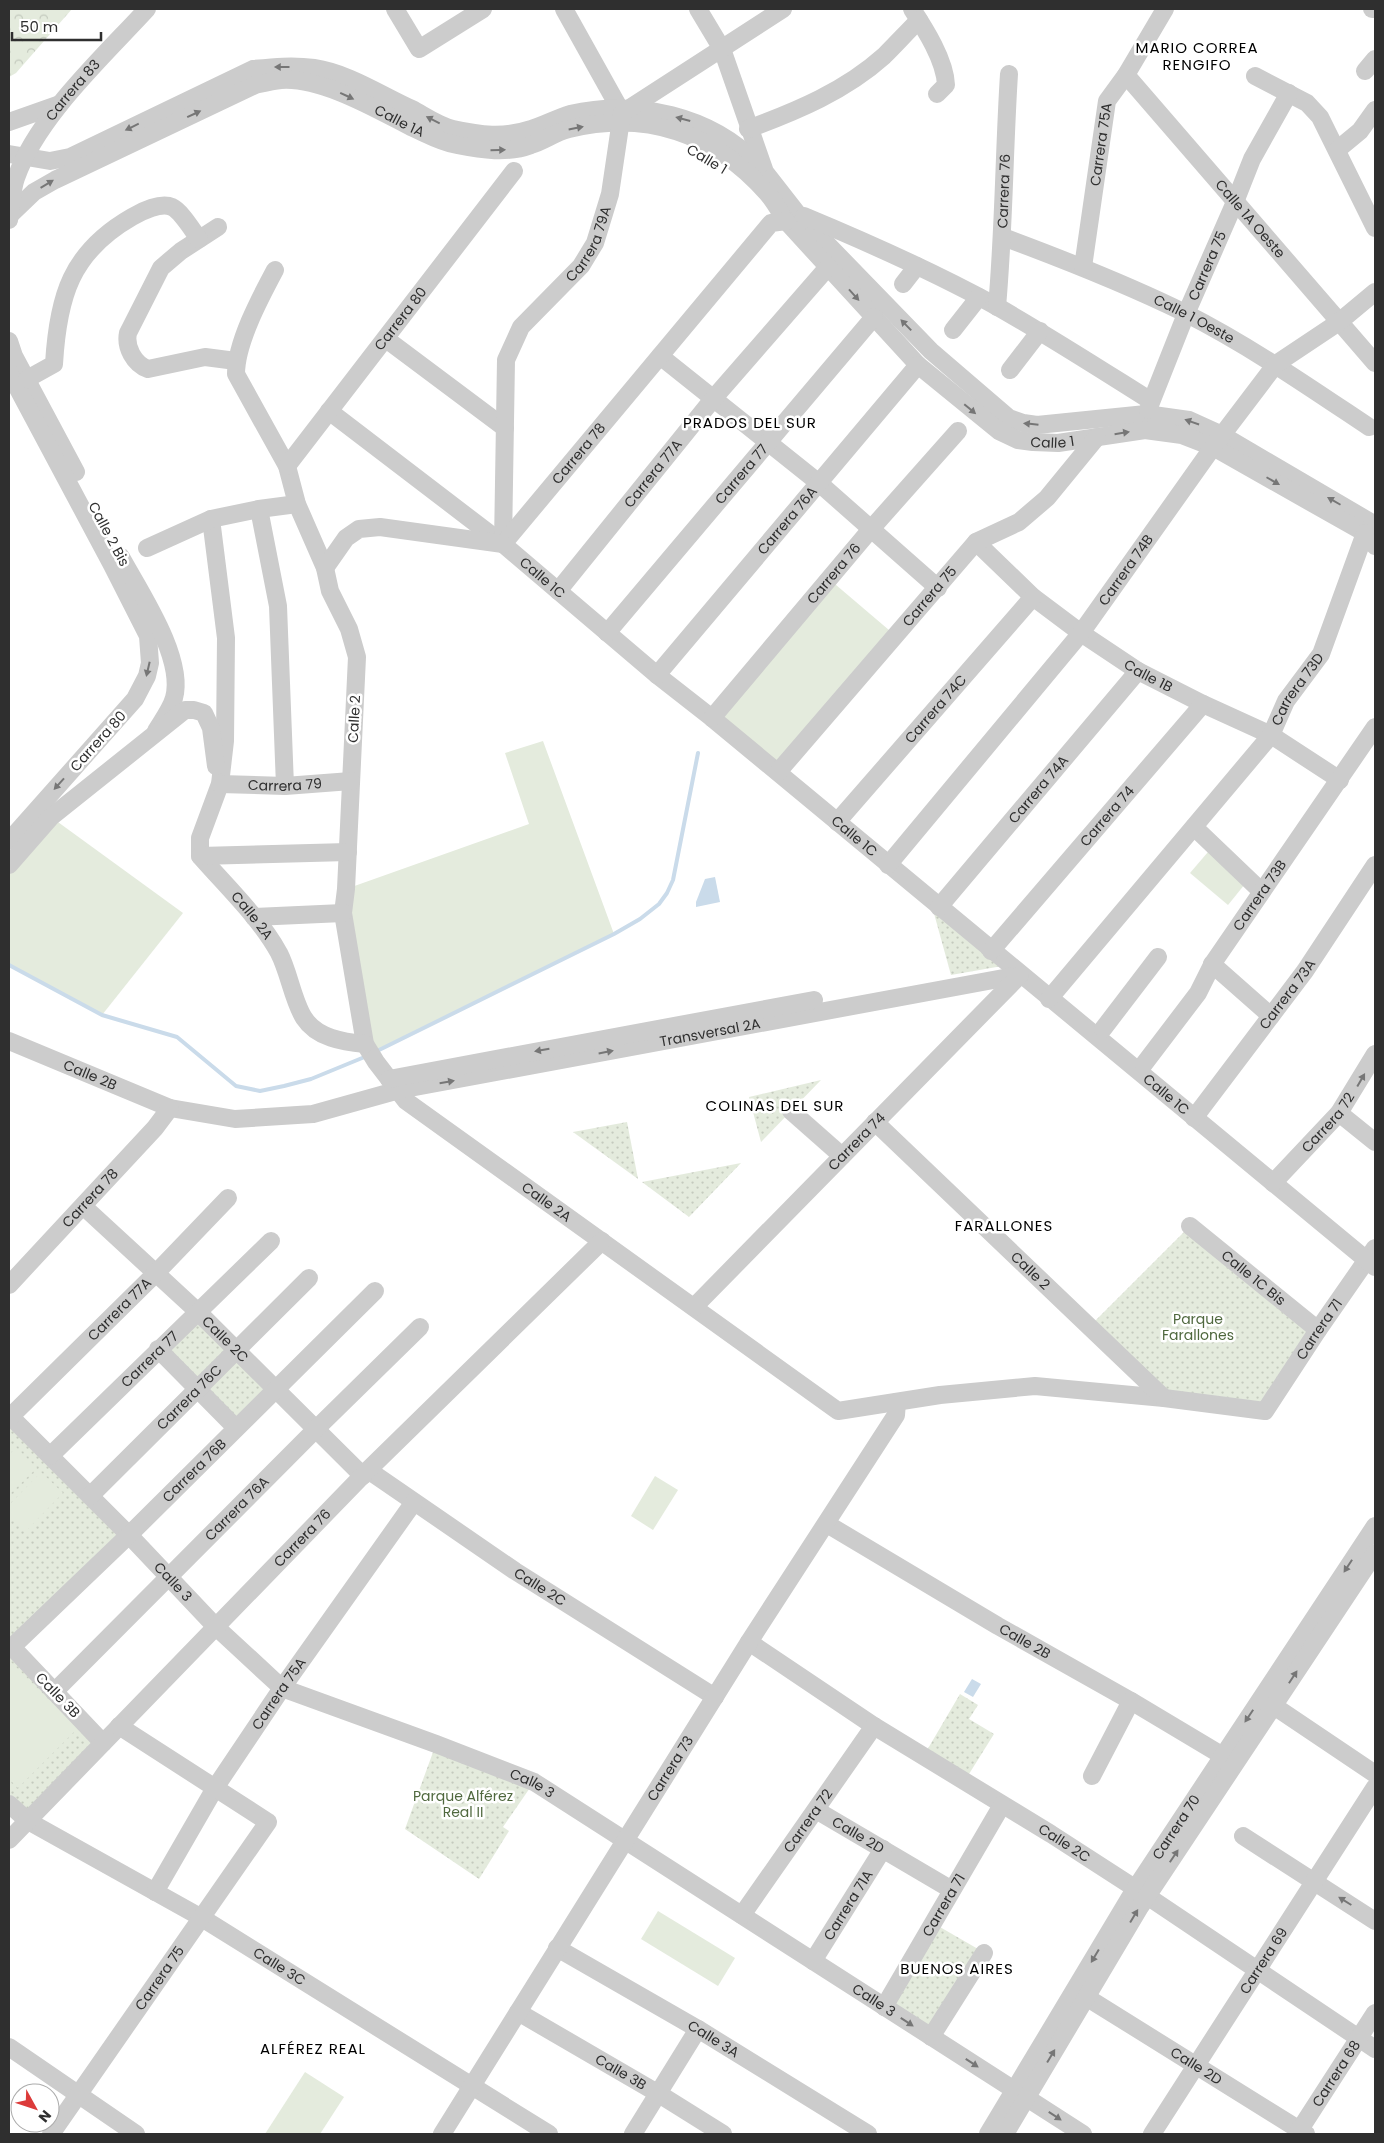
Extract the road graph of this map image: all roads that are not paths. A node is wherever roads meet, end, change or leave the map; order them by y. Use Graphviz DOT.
graph roads {
  1 [pos="147,9"];
  2 [pos="395,9"];
  3 [pos="483,9"];
  4 [pos="564,9"];
  5 [pos="698,9"];
  6 [pos="783,9"];
  7 [pos="1165,9"];
  8 [pos="915,14"];
  9 [pos="722,49"];
  10 [pos="1009,74"];
  11 [pos="1126,75"];
  12 [pos="1255,76"];
  13 [pos="1289,93"];
  14 [pos="937,94"];
  15 [pos="60,104"];
  16 [pos="1375,110"];
  17 [pos="620,120"];
  18 [pos="9,122"];
  19 [pos="748,129"];
  20 [pos="531,138"];
  21 [pos="723,146"];
  22 [pos="1337,150"];
  23 [pos="9,154"];
  24 [pos="26,157"];
  25 [pos="514,171"];
  26 [pos="764,172"];
  27 [pos="1236,202"];
  28 [pos="9,218"];
  29 [pos="785,219"];
  30 [pos="218,227"];
  31 [pos="1375,228"];
  32 [pos="1003,237"];
  33 [pos="199,239"];
  34 [pos="864,241"];
  35 [pos="834,262"];
  36 [pos="917,266"];
  37 [pos="1083,267"];
  38 [pos="276,270"];
  39 [pos="904,284"];
  40 [pos="1375,292"];
  41 [pos="979,297"];
  42 [pos="997,307"];
  43 [pos="1186,314"];
  44 [pos="874,317"];
  45 [pos="1340,322"];
  46 [pos="953,330"];
  47 [pos="1040,331"];
  48 [pos="386,339"];
  49 [pos="9,341"];
  50 [pos="660,356"];
  51 [pos="236,361"];
  52 [pos="1375,363"];
  53 [pos="1276,364"];
  54 [pos="918,365"];
  55 [pos="1010,370"];
  56 [pos="9,372"];
  57 [pos="27,379"];
  58 [pos="714,399"];
  59 [pos="1149,407"];
  60 [pos="329,411"];
  61 [pos="1369,427"];
  62 [pos="505,428"];
  63 [pos="958,431"];
  64 [pos="1097,437"];
  65 [pos="1218,441"];
  66 [pos="768,442"];
  67 [pos="287,466"];
  68 [pos="819,483"];
  69 [pos="297,504"];
  70 [pos="259,509"];
  71 [pos="210,519"];
  72 [pos="871,529"];
  73 [pos="1373,529"];
  74 [pos="976,542"];
  75 [pos="503,544"];
  76 [pos="147,548"];
  77 [pos="325,568"];
  78 [pos="938,588"];
  79 [pos="558,591"];
  80 [pos="1033,597"];
  81 [pos="143,625"];
  82 [pos="607,632"];
  83 [pos="1081,634"];
  84 [pos="1138,672"];
  85 [pos="657,675"];
  86 [pos="1203,704"];
  87 [pos="712,718"];
  88 [pos="1375,727"];
  89 [pos="156,731"];
  90 [pos="1271,735"];
  91 [pos="1370,746"];
  92 [pos="778,772"];
  93 [pos="1340,780"];
  94 [pos="351,781"];
  95 [pos="220,784"];
  96 [pos="286,786"];
  97 [pos="837,822"];
  98 [pos="1194,827"];
  99 [pos="9,841"];
  100 [pos="348,852"];
  101 [pos="200,856"];
  102 [pos="9,865"];
  103 [pos="888,865"];
  104 [pos="1375,865"];
  105 [pos="1261,891"];
  106 [pos="940,908"];
  107 [pos="343,913"];
  108 [pos="254,917"];
  109 [pos="991,951"];
  110 [pos="1158,958"];
  111 [pos="1212,964"];
  112 [pos="1014,970"];
  113 [pos="1053,994"];
  114 [pos="1271,1016"];
  115 [pos="1103,1029"];
  116 [pos="9,1040"];
  117 [pos="365,1044"];
  118 [pos="1375,1054"];
  119 [pos="1144,1064"];
  120 [pos="394,1084"];
  121 [pos="170,1108"];
  122 [pos="791,1111"];
  123 [pos="1340,1113"];
  124 [pos="1197,1114"];
  125 [pos="875,1122"];
  126 [pos="1375,1142"];
  127 [pos="842,1156"];
  128 [pos="1273,1183"];
  129 [pos="228,1198"];
  130 [pos="83,1206"];
  131 [pos="1190,1226"];
  132 [pos="271,1241"];
  133 [pos="602,1241"];
  134 [pos="1373,1259"];
  135 [pos="156,1273"];
  136 [pos="309,1278"];
  137 [pos="9,1286"];
  138 [pos="376,1291"];
  139 [pos="694,1307"];
  140 [pos="197,1311"];
  141 [pos="420,1327"];
  142 [pos="1318,1330"];
  143 [pos="158,1349"];
  144 [pos="236,1351"];
  145 [pos="198,1389"];
  146 [pos="275,1390"];
  147 [pos="1164,1398"];
  148 [pos="897,1402"];
  149 [pos="1265,1411"];
  150 [pos="9,1416"];
  151 [pos="236,1428"];
  152 [pos="315,1430"];
  153 [pos="50,1456"];
  154 [pos="366,1473"];
  155 [pos="90,1496"];
  156 [pos="414,1502"];
  157 [pos="827,1524"];
  158 [pos="1375,1528"];
  159 [pos="129,1535"];
  160 [pos="1375,1553"];
  161 [pos="168,1577"];
  162 [pos="216,1627"];
  163 [pos="749,1642"];
  164 [pos="12,1647"];
  165 [pos="282,1688"];
  166 [pos="54,1692"];
  167 [pos="715,1697"];
  168 [pos="1131,1701"];
  169 [pos="1274,1706"];
  170 [pos="119,1726"];
  171 [pos="874,1726"];
  172 [pos="104,1743"];
  173 [pos="1223,1756"];
  174 [pos="1375,1774"];
  175 [pos="1092,1776"];
  176 [pos="1375,1787"];
  177 [pos="215,1788"];
  178 [pos="9,1804"];
  179 [pos="1002,1805"];
  180 [pos="816,1810"];
  181 [pos="28,1822"];
  182 [pos="1243,1836"];
  183 [pos="9,1840"];
  184 [pos="625,1841"];
  185 [pos="883,1849"];
  186 [pos="1314,1882"];
  187 [pos="952,1890"];
  188 [pos="155,1892"];
  189 [pos="1141,1892"];
  190 [pos="742,1915"];
  191 [pos="202,1918"];
  192 [pos="1375,1921"];
  193 [pos="557,1948"];
  194 [pos="984,1953"];
  195 [pos="812,1961"];
  196 [pos="1258,1970"];
  197 [pos="1086,1997"];
  198 [pos="884,2007"];
  199 [pos="518,2012"];
  200 [pos="1375,2013"];
  201 [pos="698,2029"];
  202 [pos="931,2037"];
  203 [pos="1359,2038"];
  204 [pos="9,2047"];
  205 [pos="1375,2049"];
  206 [pos="1196,2065"];
  207 [pos="472,2084"];
  208 [pos="659,2094"];
  209 [pos="79,2095"];
  210 [pos="1021,2095"];
  211 [pos="641,2131"];
  212 [pos="1301,2133"];
  213 [pos="51,2134"];
  214 [pos="136,2134"];
  215 [pos="442,2134"];
  216 [pos="549,2134"];
  217 [pos="723,2134"];
  218 [pos="868,2134"];
  219 [pos="988,2134"];
  220 [pos="1005,2134"];
  221 [pos="1083,2134"];
  222 [pos="1152,2134"];
  1 -- 15 [label="street, Carrera 83"];
  2 -- 3 [label="street"];
  4 -- 17 [label="street"];
  5 -- 9 [label="street, Calle 1"];
  6 -- 9 [label="street"];
  7 -- 11 [label="street, Carrera 75A"];
  8 -- 14 [label="street"];
  8 -- 19 [label="street"];
  9 -- 17 [label="street"];
  9 -- 19 [label="street, Calle 1"];
  10 -- 32 [label="street, Carrera 76"];
  11 -- 27 [label="street, Calle 1A Oeste"];
  11 -- 37 [label="street, Carrera 75A"];
  12 -- 13 [label="street"];
  13 -- 22 [label="street"];
  13 -- 27 [label="street, Carrera 75"];
  15 -- 18 [label="street"];
  15 -- 24 [label="street, Carrera 83"];
  16 -- 22 [label="street"];
  17 -- 29 [label="street, Calle 1"];
  17 -- 62 [label="street, Carrera 79A"];
  19 -- 26 [label="street, Calle 1"];
  20 -- 21 [label="street, Calle 1A"];
  20 -- 24 [label="street, Calle 1A, one-way"];
  28 -- 20 [label="street, Calle 1A, one-way"];
  21 -- 26 [label="street, Calle 1A"];
  21 -- 29 [label="street, Calle 1A"];
  22 -- 31 [label="street"];
  23 -- 24 [label="street, Calle 1A"];
  24 -- 28 [label="street"];
  25 -- 48 [label="street, Carrera 80"];
  26 -- 29 [label="street, Calle 1"];
  27 -- 43 [label="street, Carrera 75"];
  27 -- 45 [label="street, Calle 1A Oeste"];
  29 -- 34 [label="street, Calle 1"];
  29 -- 35 [label="street, Calle 1"];
  29 -- 50 [label="street, Carrera 78"];
  30 -- 33 [label="street"];
  32 -- 37 [label="street, Calle 1 Oeste"];
  32 -- 42 [label="street, Carrera 76"];
  33 -- 51 [label="street"];
  33 -- 57 [label="street"];
  34 -- 35 [label="street, Carrera 77A"];
  34 -- 36 [label="street, Calle 1"];
  35 -- 44 [label="street, Calle 1, one-way"];
  35 -- 58 [label="street, Carrera 77A"];
  59 -- 35 [label="street, Calle 1, one-way"];
  36 -- 39 [label="street"];
  36 -- 41 [label="street, Calle 1"];
  37 -- 43 [label="street, Calle 1 Oeste"];
  38 -- 51 [label="street"];
  40 -- 45 [label="street, Carrera 74B"];
  41 -- 42 [label="street, Calle 1"];
  41 -- 46 [label="street"];
  42 -- 47 [label="street, Calle 1"];
  43 -- 53 [label="street, Calle 1 Oeste"];
  43 -- 59 [label="street, Carrera 75"];
  44 -- 54 [label="street, Calle 1"];
  44 -- 66 [label="street, Carrera 77"];
  45 -- 52 [label="street, Calle 1A Oeste"];
  45 -- 53 [label="street, Carrera 74B"];
  47 -- 55 [label="street"];
  47 -- 59 [label="street, Calle 1"];
  48 -- 60 [label="street, Carrera 80"];
  48 -- 62 [label="street"];
  49 -- 57 [label="street, Calle 2 Bis"];
  50 -- 58 [label="street"];
  50 -- 75 [label="street, Carrera 78"];
  51 -- 67 [label="street, Calle 2"];
  53 -- 61 [label="street, Calle 1 Oeste"];
  53 -- 65 [label="street, Carrera 74B"];
  54 -- 64 [label="street, Calle 1, one-way"];
  54 -- 68 [label="street, Carrera 76A"];
  56 -- 81 [label="street, Calle 2 Bis"];
  57 -- 89 [label="street, Calle 2 Bis"];
  58 -- 66 [label="street"];
  58 -- 79 [label="street, Carrera 77A"];
  65 -- 59 [label="street, Calle 1, one-way"];
  60 -- 67 [label="street, Carrera 80"];
  60 -- 75 [label="street, Calle 1C"];
  62 -- 75 [label="street, Carrera 79A"];
  63 -- 72 [label="street, Carrera 76"];
  64 -- 65 [label="street, Calle 1, one-way"];
  64 -- 74 [label="street, Carrera 75"];
  65 -- 73 [label="street, Calle 1"];
  65 -- 83 [label="street, Carrera 74B"];
  66 -- 68 [label="street"];
  66 -- 82 [label="street, Carrera 77"];
  67 -- 69 [label="street, Calle 2"];
  68 -- 72 [label="street"];
  68 -- 85 [label="street, Carrera 76A"];
  69 -- 70 [label="street"];
  69 -- 77 [label="street, Calle 2"];
  70 -- 71 [label="street"];
  70 -- 96 [label="street"];
  71 -- 76 [label="street"];
  71 -- 95 [label="street"];
  72 -- 78 [label="street"];
  72 -- 87 [label="street, Carrera 76"];
  73 -- 90 [label="street, Carrera 73D"];
  74 -- 78 [label="street, Carrera 75"];
  74 -- 80 [label="street, Calle 1B"];
  75 -- 77 [label="street"];
  75 -- 79 [label="street, Calle 1C"];
  77 -- 94 [label="street, Calle 2"];
  78 -- 92 [label="street, Carrera 75"];
  79 -- 82 [label="street, Calle 1C"];
  80 -- 83 [label="street, Calle 1B"];
  80 -- 97 [label="street, Carrera 74C"];
  81 -- 99 [label="street, Carrera 80, one-way"];
  82 -- 85 [label="street, Calle 1C"];
  83 -- 84 [label="street, Calle 1B"];
  83 -- 103 [label="street, Carrera 74B"];
  84 -- 86 [label="street, Calle 1B"];
  84 -- 106 [label="street, Carrera 74A"];
  85 -- 87 [label="street, Calle 1C"];
  86 -- 90 [label="street, Calle 1B"];
  86 -- 109 [label="street, Carrera 74"];
  87 -- 92 [label="street, Calle 1C"];
  88 -- 91 [label="street, Carrera 73B"];
  89 -- 95 [label="street"];
  89 -- 102 [label="street, Carrera 80"];
  90 -- 93 [label="street, Calle 1B"];
  90 -- 98 [label="street, Carrera 73D"];
  91 -- 93 [label="street, Carrera 73B"];
  92 -- 97 [label="street, Calle 1C"];
  93 -- 105 [label="street, Carrera 73B"];
  94 -- 96 [label="street, Carrera 79"];
  94 -- 100 [label="street, Calle 2"];
  95 -- 96 [label="street, Carrera 79"];
  95 -- 101 [label="street"];
  97 -- 103 [label="street, Calle 1C"];
  98 -- 105 [label="street"];
  98 -- 113 [label="street, Carrera 73D"];
  100 -- 101 [label="street"];
  100 -- 107 [label="street, Calle 2"];
  101 -- 108 [label="street, Calle 2A"];
  103 -- 106 [label="street, Calle 1C"];
  104 -- 114 [label="street, Carrera 73A"];
  105 -- 111 [label="street, Carrera 73B"];
  106 -- 109 [label="street, Calle 1C"];
  107 -- 108 [label="street"];
  107 -- 117 [label="street, Calle 2"];
  108 -- 117 [label="street, Calle 2A"];
  109 -- 112 [label="street, Calle 1C"];
  110 -- 115 [label="street"];
  111 -- 114 [label="street"];
  111 -- 119 [label="street, Carrera 73B"];
  112 -- 113 [label="street, Calle 1C"];
  112 -- 120 [label="street, Transversal 2A"];
  112 -- 125 [label="street, Carrera 74"];
  113 -- 115 [label="street"];
  113 -- 124 [label="street, Calle 1C"];
  114 -- 124 [label="street, Carrera 73A"];
  115 -- 119 [label="street"];
  116 -- 121 [label="street, Calle 2B"];
  117 -- 120 [label="street, Calle 2"];
  123 -- 118 [label="street, Carrera 72, one-way"];
  119 -- 124 [label="street"];
  120 -- 121 [label="street"];
  120 -- 133 [label="street, Calle 2A"];
  121 -- 130 [label="street, Carrera 78"];
  122 -- 127 [label="street"];
  123 -- 126 [label="street"];
  123 -- 128 [label="street, Carrera 72"];
  124 -- 128 [label="street, Calle 1C"];
  125 -- 127 [label="street, Carrera 74"];
  125 -- 147 [label="street, Calle 2"];
  127 -- 139 [label="street, Carrera 74"];
  128 -- 134 [label="street, Calle 1C"];
  129 -- 135 [label="street, Carrera 77A"];
  130 -- 135 [label="street, Calle 2C"];
  130 -- 137 [label="street, Carrera 78"];
  131 -- 142 [label="street, Calle 1C Bis"];
  132 -- 140 [label="street, Carrera 77"];
  133 -- 139 [label="street, Calle 2A"];
  133 -- 154 [label="street, Carrera 76"];
  134 -- 142 [label="street, Carrera 71"];
  135 -- 140 [label="street, Calle 2C"];
  135 -- 150 [label="street, Carrera 77A"];
  136 -- 144 [label="street, Carrera 76C"];
  138 -- 146 [label="street, Carrera 76B"];
  139 -- 148 [label="street, Calle 2A"];
  140 -- 143 [label="street, Carrera 77"];
  140 -- 144 [label="street, Calle 2C"];
  141 -- 152 [label="street, Carrera 76A"];
  142 -- 149 [label="street, Carrera 71"];
  143 -- 145 [label="street"];
  143 -- 153 [label="street, Carrera 77"];
  144 -- 145 [label="street, Carrera 76C"];
  144 -- 146 [label="street, Calle 2C"];
  145 -- 151 [label="street"];
  145 -- 155 [label="street, Carrera 76C"];
  146 -- 151 [label="street, Carrera 76B"];
  146 -- 152 [label="street, Calle 2C"];
  147 -- 148 [label="street, Calle 2A"];
  147 -- 149 [label="street, Calle 2A"];
  148 -- 157 [label="street, Carrera 73"];
  150 -- 153 [label="street, Calle 3"];
  151 -- 159 [label="street, Carrera 76B"];
  152 -- 154 [label="street, Calle 2C"];
  152 -- 161 [label="street, Carrera 76A"];
  153 -- 155 [label="street, Calle 3"];
  154 -- 156 [label="street, Calle 2C"];
  154 -- 162 [label="street, Carrera 76"];
  155 -- 159 [label="street, Calle 3"];
  156 -- 165 [label="street, Carrera 75A"];
  156 -- 167 [label="street, Calle 2C"];
  157 -- 163 [label="street, Carrera 73"];
  157 -- 168 [label="street, Calle 2B"];
  158 -- 173 [label="street, Carrera 70, one-way"];
  159 -- 161 [label="street, Calle 3"];
  159 -- 164 [label="street, Carrera 76B"];
  169 -- 160 [label="street, Carrera 70, one-way"];
  161 -- 162 [label="street, Calle 3"];
  161 -- 166 [label="street, Carrera 76A"];
  162 -- 165 [label="street, Calle 3"];
  162 -- 170 [label="street, Carrera 76"];
  163 -- 167 [label="street, Carrera 73"];
  163 -- 171 [label="street, Calle 2C"];
  164 -- 166 [label="street, Calle 3B"];
  165 -- 177 [label="street, Carrera 75A"];
  165 -- 184 [label="street, Calle 3"];
  166 -- 172 [label="street, Calle 3B"];
  167 -- 184 [label="street, Carrera 73"];
  168 -- 173 [label="street, Calle 2B"];
  168 -- 175 [label="street"];
  169 -- 174 [label="street"];
  189 -- 169 [label="street, Carrera 70, one-way"];
  170 -- 172 [label="street, Carrera 76"];
  170 -- 177 [label="street"];
  171 -- 179 [label="street, Calle 2C"];
  171 -- 180 [label="street, Carrera 72"];
  172 -- 181 [label="street, Carrera 76"];
  173 -- 189 [label="street, Carrera 70"];
  176 -- 186 [label="street, Carrera 69"];
  177 -- 188 [label="street, Carrera 75A"];
  177 -- 191 [label="street, Carrera 75"];
  178 -- 181 [label="street, Calle 3C"];
  179 -- 187 [label="street, Carrera 71"];
  179 -- 189 [label="street, Calle 2C"];
  180 -- 185 [label="street, Calle 2D"];
  180 -- 190 [label="street, Carrera 72"];
  181 -- 183 [label="street, Carrera 76"];
  181 -- 188 [label="street, Calle 3C"];
  182 -- 186 [label="street"];
  184 -- 190 [label="street, Calle 3"];
  184 -- 193 [label="street, Carrera 73"];
  185 -- 187 [label="street, Calle 2D"];
  185 -- 195 [label="street, Carrera 71A"];
  192 -- 186 [label="street, one-way"];
  186 -- 196 [label="street, Carrera 69"];
  187 -- 198 [label="street, Carrera 71"];
  188 -- 191 [label="street, Calle 3C"];
  189 -- 196 [label="street, Calle 2C"];
  197 -- 189 [label="street, Carrera 70, one-way"];
  189 -- 210 [label="street, Carrera 70, one-way"];
  190 -- 195 [label="street, Calle 3"];
  191 -- 207 [label="street, Calle 3C"];
  191 -- 209 [label="street, Carrera 75"];
  193 -- 199 [label="street, Carrera 73"];
  193 -- 201 [label="street, Calle 3A"];
  194 -- 202 [label="street"];
  195 -- 198 [label="street, Calle 3"];
  196 -- 203 [label="street, Calle 2C"];
  196 -- 206 [label="street, Carrera 69"];
  197 -- 206 [label="street, Calle 2D"];
  210 -- 197 [label="street, Carrera 70, one-way"];
  198 -- 202 [label="street, Calle 3, one-way"];
  199 -- 207 [label="street, Carrera 73"];
  199 -- 208 [label="street, Calle 3B"];
  200 -- 203 [label="street, Carrera 68"];
  201 -- 208 [label="street"];
  201 -- 218 [label="street, Calle 3A"];
  202 -- 210 [label="street, Calle 3, one-way"];
  203 -- 205 [label="street, Calle 2C"];
  203 -- 212 [label="street, Carrera 68"];
  204 -- 209 [label="street"];
  206 -- 212 [label="street, Calle 2D"];
  206 -- 222 [label="street, Carrera 69"];
  207 -- 215 [label="street, Carrera 73"];
  207 -- 216 [label="street, Calle 3C"];
  208 -- 211 [label="street"];
  208 -- 217 [label="street, Calle 3B"];
  209 -- 213 [label="street, Carrera 75"];
  209 -- 214 [label="street"];
  210 -- 219 [label="street, Carrera 70"];
  210 -- 220 [label="street, Carrera 70"];
  210 -- 221 [label="street, Calle 3, one-way"];
}
